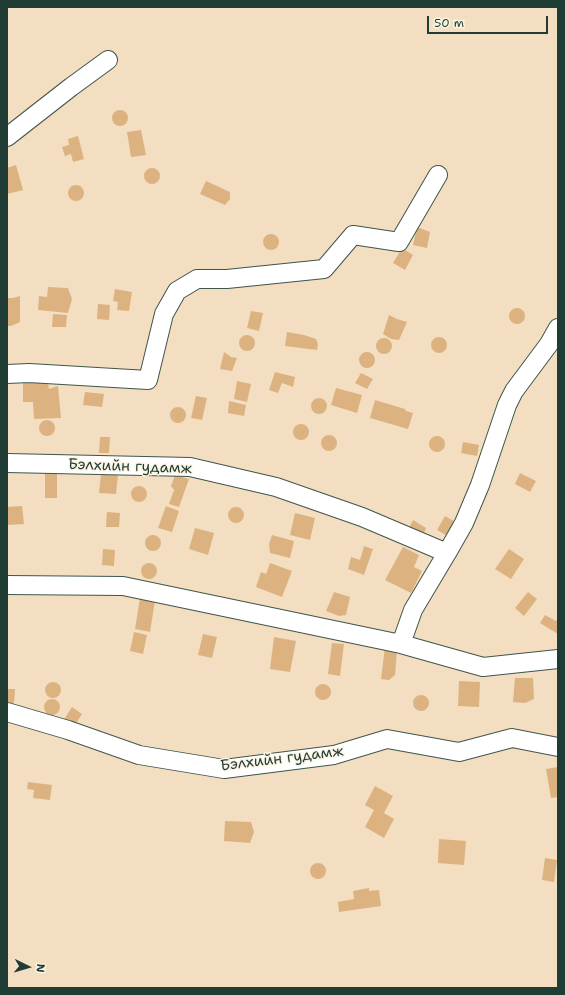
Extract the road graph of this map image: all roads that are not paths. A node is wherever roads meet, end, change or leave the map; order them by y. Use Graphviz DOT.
graph roads {
  1 [pos="108,60"];
  2 [pos="7,137"];
  3 [pos="438,175"];
  4 [pos="558,328"];
  5 [pos="7,374"];
  6 [pos="7,463"];
  7 [pos="447,553"];
  8 [pos="7,585"];
  9 [pos="401,644"];
  10 [pos="558,659"];
  11 [pos="7,712"];
  12 [pos="558,747"];
  1 -- 2 [label="street"];
  3 -- 5 [label="street"];
  4 -- 7 [label="street"];
  6 -- 7 [label="street, Бэлхийн гудамж"];
  7 -- 9 [label="street"];
  8 -- 9 [label="street"];
  9 -- 10 [label="street"];
  11 -- 12 [label="street, Бэлхийн гудамж"];
}
